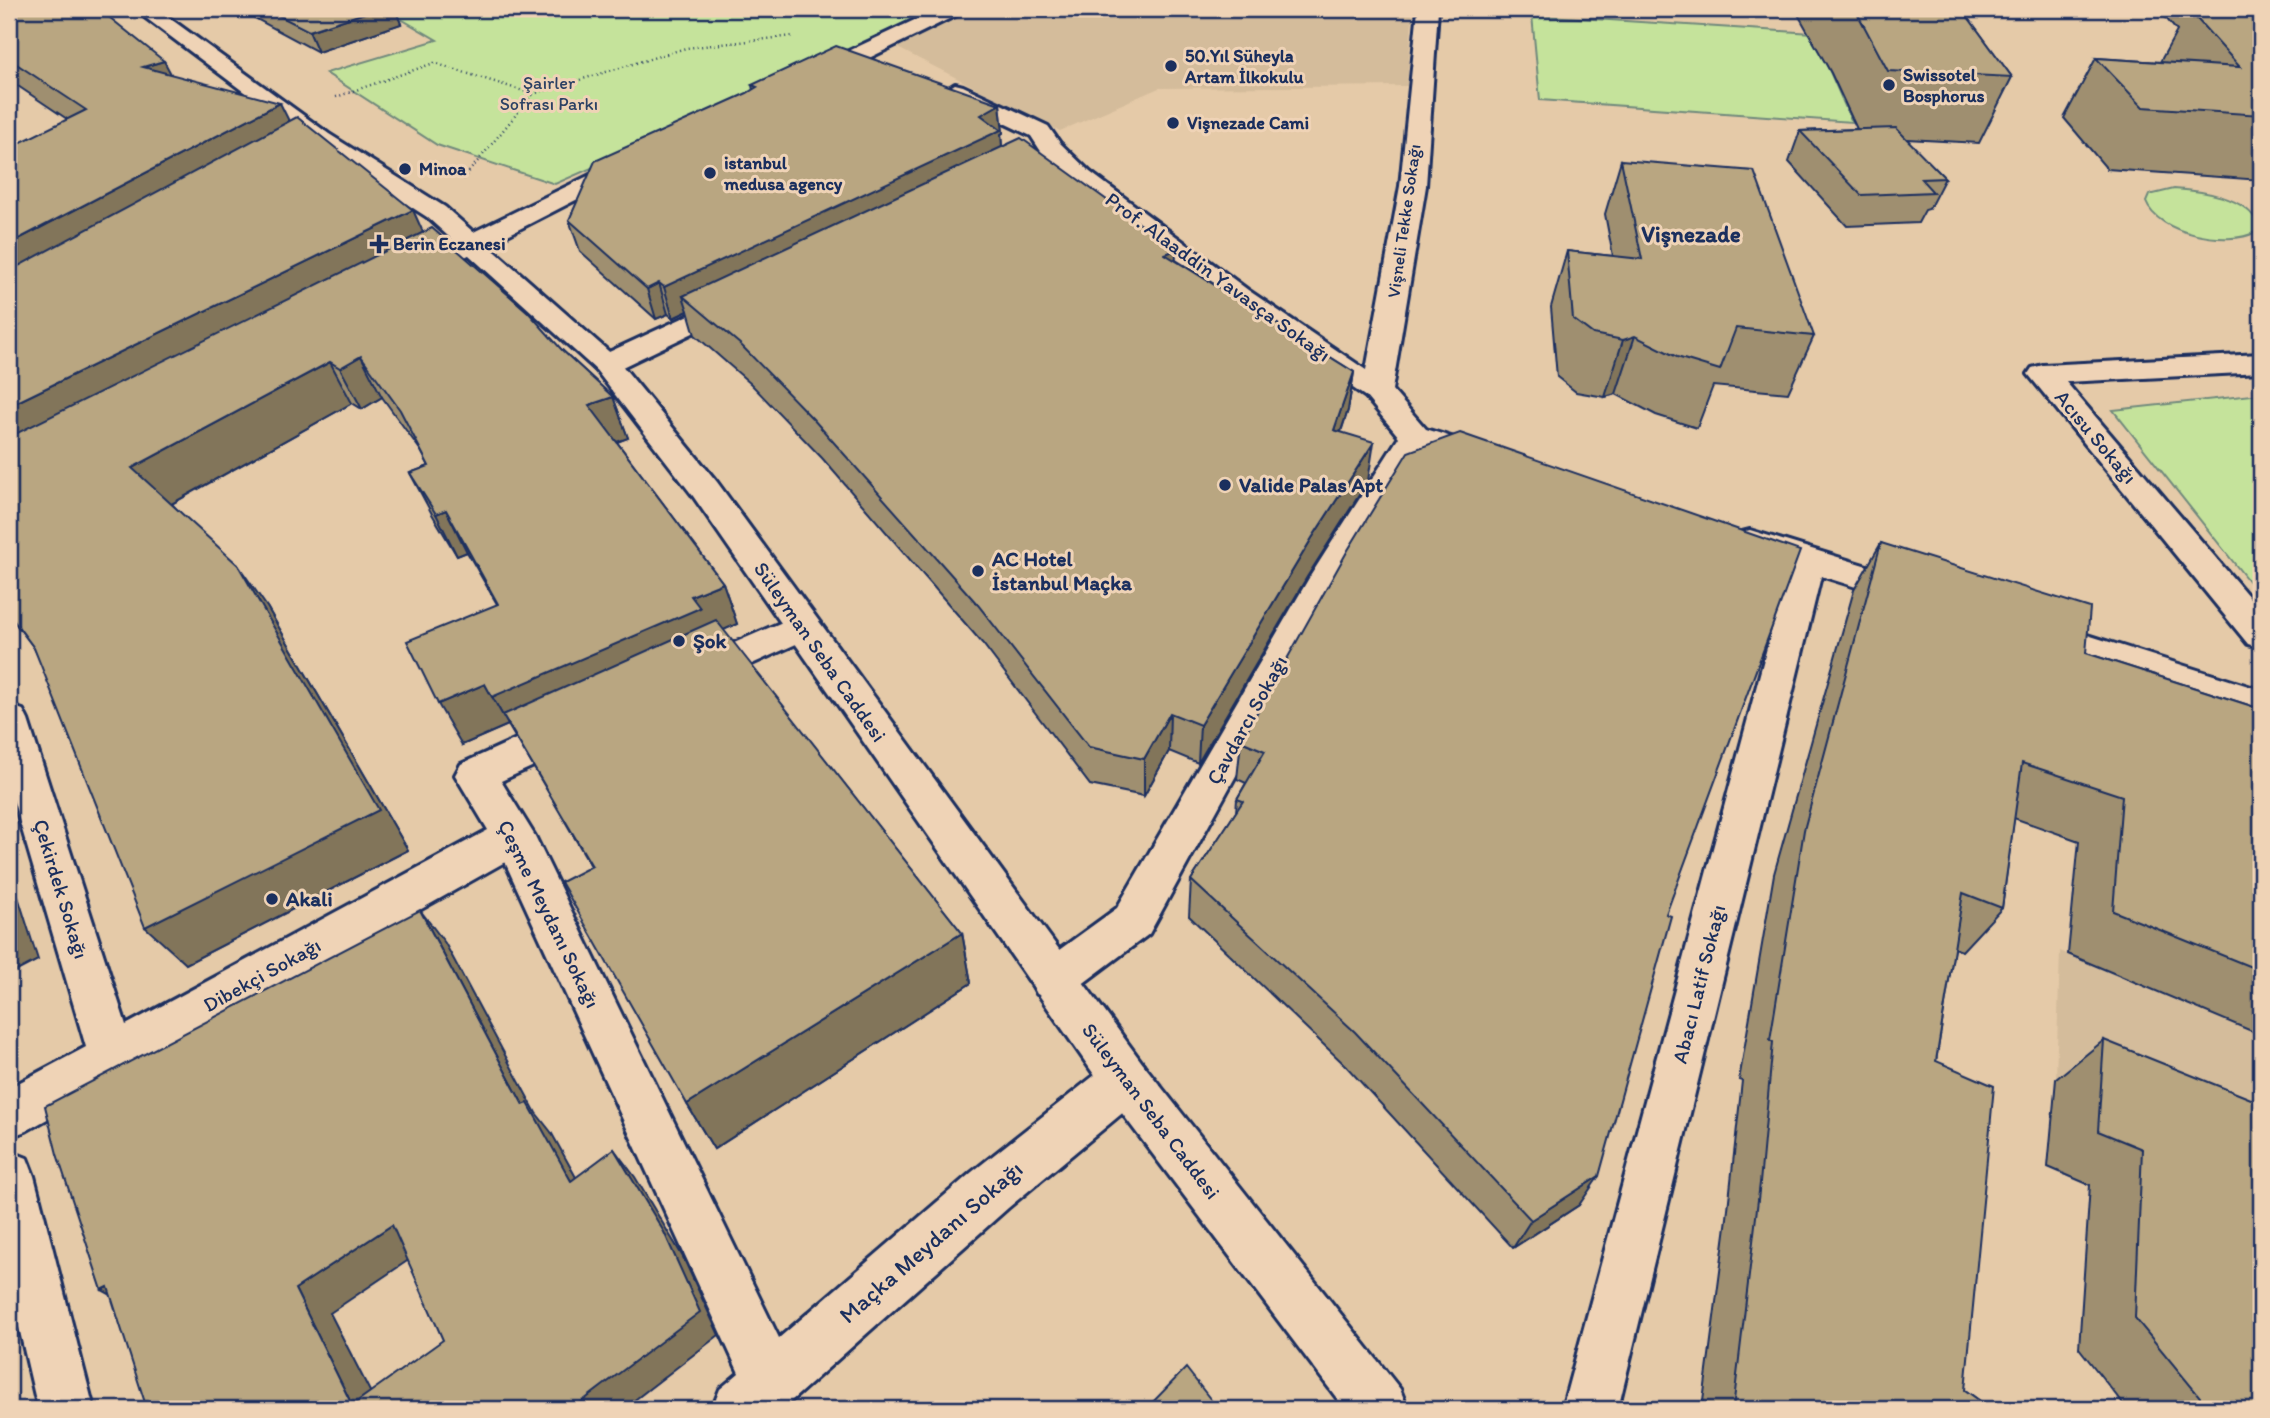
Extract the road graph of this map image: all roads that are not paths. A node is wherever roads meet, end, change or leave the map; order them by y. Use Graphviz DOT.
graph roads {
  1 [pos="144,9"];
  2 [pos="954,9"];
  3 [pos="1429,9"];
  4 [pos="857,56"];
  5 [pos="893,69"];
  6 [pos="928,81"];
  7 [pos="794,85"];
  8 [pos="321,139"];
  9 [pos="298,152"];
  10 [pos="649,153"];
  11 [pos="473,242"];
  12 [pos="388,285"];
  13 [pos="764,289"];
  14 [pos="2261,363"];
  15 [pos="607,364"];
  16 [pos="1377,391"];
  17 [pos="1415,436"];
  18 [pos="1507,465"];
  19 [pos="1716,530"];
  20 [pos="1808,559"];
  21 [pos="1941,602"];
  22 [pos="2008,623"];
  23 [pos="802,627"];
  24 [pos="2261,635"];
  25 [pos="663,690"];
  26 [pos="2261,704"];
  27 [pos="613,713"];
  28 [pos="9,720"];
  29 [pos="514,836"];
  30 [pos="1053,980"];
  31 [pos="113,1057"];
  32 [pos="1126,1080"];
  33 [pos="9,1114"];
  34 [pos="9,1176"];
  35 [pos="756,1395"];
  36 [pos="66,1409"];
  37 [pos="1380,1409"];
  38 [pos="1590,1409"];
  1 -- 8 [label="street, Süleyman Seba Caddesi"];
  2 -- 4 [label="street"];
  3 -- 16 [label="street, Vişneli Tekke Sokağı"];
  4 -- 5 [label="street"];
  4 -- 7 [label="street"];
  6 -- 16 [label="street, Prof. Alaaddin Yavasça Sokağı"];
  8 -- 9 [label="street"];
  8 -- 11 [label="street, Süleyman Seba Caddesi"];
  10 -- 11 [label="street"];
  11 -- 12 [label="street"];
  11 -- 15 [label="street, Süleyman Seba Caddesi"];
  13 -- 15 [label="street"];
  14 -- 24 [label="street, Acısu Sokağı"];
  15 -- 23 [label="street, Süleyman Seba Caddesi"];
  16 -- 17 [label="street, Prof. Alaaddin Yavasça Sokağı"];
  17 -- 18 [label="street"];
  17 -- 30 [label="street, Çavdarcı Sokağı"];
  19 -- 20 [label="street"];
  20 -- 21 [label="street"];
  20 -- 38 [label="street, Abacı Latif Sokağı"];
  22 -- 26 [label="street"];
  23 -- 25 [label="street"];
  23 -- 30 [label="street, Süleyman Seba Caddesi"];
  27 -- 29 [label="street, Çeşme Meydanı Sokağı"];
  28 -- 31 [label="street, Çekirdek Sokağı"];
  29 -- 31 [label="street, Dibekçi Sokağı"];
  29 -- 35 [label="street, Çeşme Meydanı Sokağı"];
  30 -- 32 [label="street, Süleyman Seba Caddesi"];
  31 -- 33 [label="street, Dibekçi Sokağı"];
  32 -- 35 [label="street, Maçka Meydanı Sokağı"];
  32 -- 37 [label="street, Süleyman Seba Caddesi"];
  34 -- 36 [label="street"];
}
